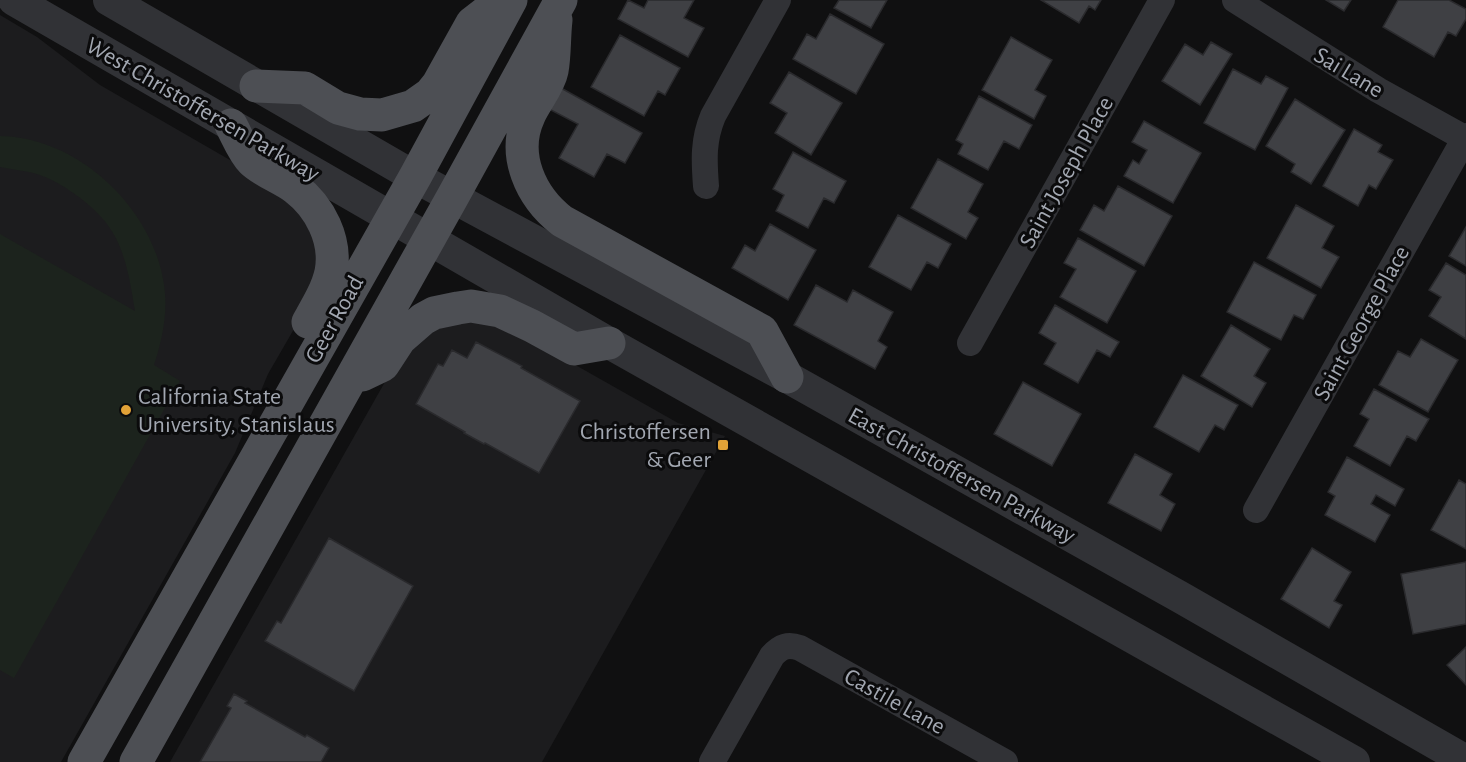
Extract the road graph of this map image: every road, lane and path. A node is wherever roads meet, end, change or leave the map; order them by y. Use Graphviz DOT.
graph roads {
  1 [pos="14,0"];
  2 [pos="109,0"];
  3 [pos="502,0"];
  4 [pos="511,0"];
  5 [pos="778,0"];
  6 [pos="1162,0"];
  7 [pos="1235,0"];
  8 [pos="559,4"];
  9 [pos="256,86"];
  10 [pos="231,125"];
  11 [pos="1466,138"];
  12 [pos="415,177"];
  13 [pos="706,186"];
  14 [pos="453,198"];
  15 [pos="391,218"];
  16 [pos="428,239"];
  17 [pos="609,343"];
  18 [pos="970,343"];
  19 [pos="309,363"];
  20 [pos="787,378"];
  21 [pos="347,383"];
  22 [pos="1256,510"];
  23 [pos="1466,761"];
  24 [pos="84,762"];
  25 [pos="136,762"];
  26 [pos="712,762"];
  27 [pos="1005,762"];
  28 [pos="1354,762"];
  1 -- 10 [label="street, West Christoffersen Parkway"];
  2 -- 9 [label="street, West Christoffersen Parkway"];
  3 -- 9 [label="main road"];
  4 -- 12 [label="main road, Geer Road"];
  5 -- 13 [label="street"];
  6 -- 18 [label="street, Saint Joseph Place"];
  7 -- 11 [label="street, Sai Lane"];
  8 -- 14 [label="main road, Geer Road"];
  8 -- 20 [label="main road"];
  9 -- 12 [label="street, West Christoffersen Parkway"];
  10 -- 15 [label="street, West Christoffersen Parkway"];
  10 -- 19 [label="main road"];
  11 -- 22 [label="street, Saint George Place"];
  12 -- 14 [label="street, West Christoffersen Parkway"];
  12 -- 15 [label="main road, Geer Road"];
  14 -- 16 [label="main road, Geer Road"];
  14 -- 20 [label="street, East Christoffersen Parkway"];
  15 -- 16 [label="street"];
  15 -- 19 [label="main road, Geer Road"];
  16 -- 17 [label="street"];
  16 -- 21 [label="main road, Geer Road"];
  17 -- 21 [label="main road"];
  17 -- 28 [label="street"];
  19 -- 24 [label="main road, Geer Road"];
  20 -- 23 [label="street, East Christoffersen Parkway"];
  21 -- 25 [label="main road, Geer Road"];
  26 -- 27 [label="street, Castile Lane"];
}
